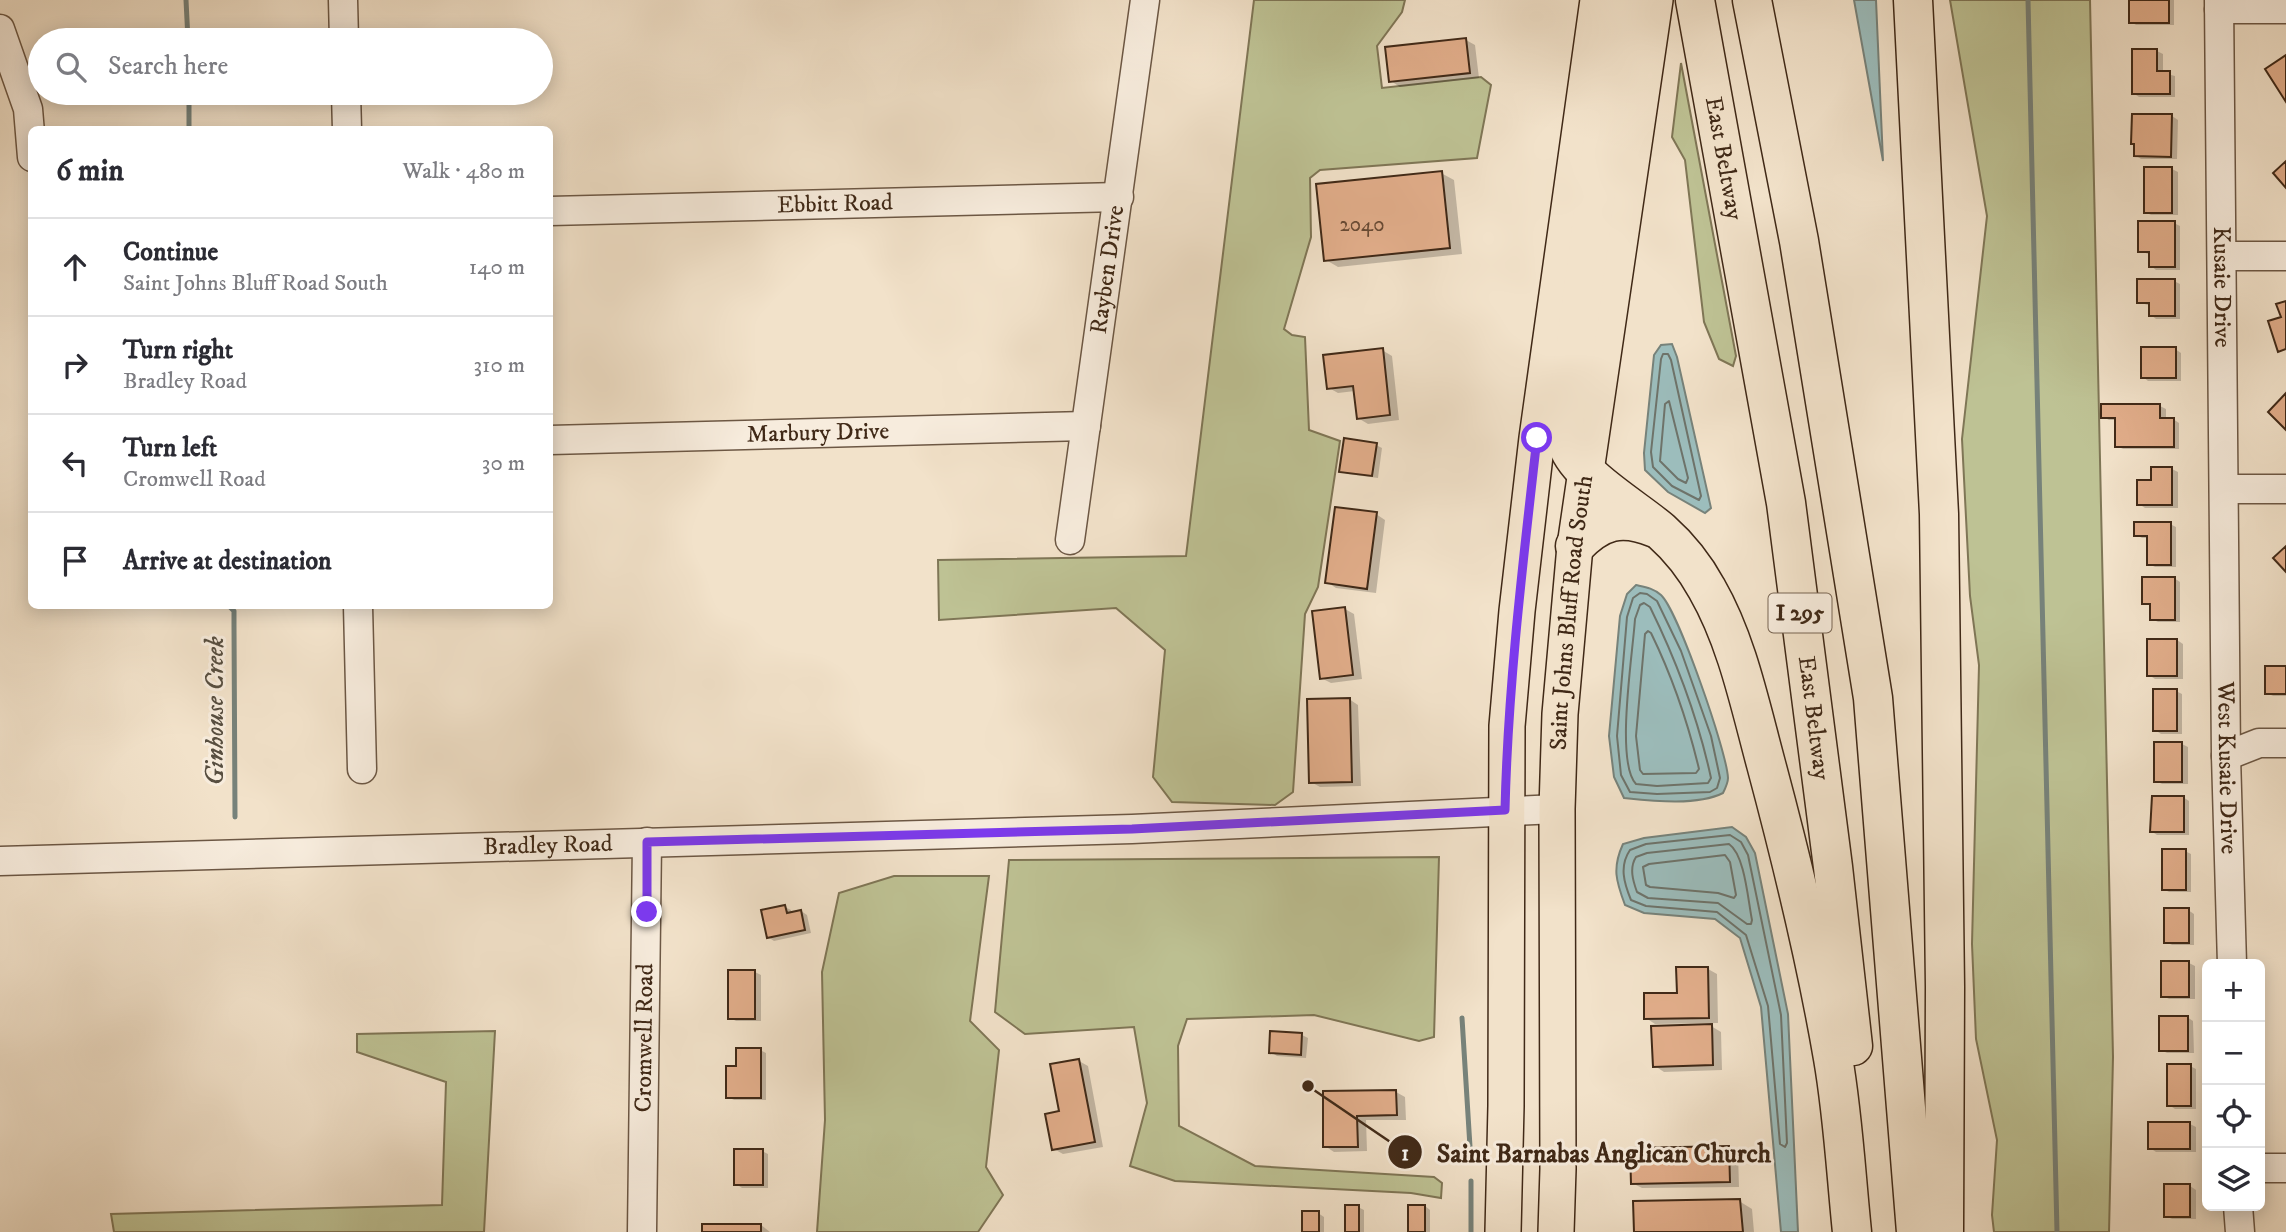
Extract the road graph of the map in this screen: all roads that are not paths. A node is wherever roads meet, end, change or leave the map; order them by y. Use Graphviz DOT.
graph roads {
  1 [pos="343,0"];
  2 [pos="1145,0"];
  3 [pos="1598,0"];
  4 [pos="1621,0"];
  5 [pos="1655,0"];
  6 [pos="1695,0"];
  7 [pos="1752,0"];
  8 [pos="1913,0"];
  9 [pos="2219,4"];
  10 [pos="2286,9"];
  11 [pos="344,28"];
  12 [pos="0,29"];
  13 [pos="346,105"];
  14 [pos="29,126"];
  15 [pos="347,126"];
  16 [pos="1119,197"];
  17 [pos="553,211"];
  18 [pos="2222,256"];
  19 [pos="2286,256"];
  20 [pos="1086,426"];
  21 [pos="553,440"];
  22 [pos="1588,471"];
  23 [pos="2224,489"];
  24 [pos="2286,489"];
  25 [pos="1660,530"];
  26 [pos="1070,540"];
  27 [pos="1575,546"];
  28 [pos="2225,573"];
  29 [pos="358,609"];
  30 [pos="2286,743"];
  31 [pos="2227,756"];
  32 [pos="362,769"];
  33 [pos="1557,809"];
  34 [pos="1505,810"];
  35 [pos="647,842"];
  36 [pos="0,861"];
  37 [pos="2232,959"];
  38 [pos="2265,1168"];
  39 [pos="2286,1168"];
  40 [pos="2238,1211"];
  41 [pos="642,1232"];
  42 [pos="1503,1232"];
  43 [pos="1556,1232"];
  44 [pos="1852,1232"];
  45 [pos="1868,1232"];
  46 [pos="1916,1232"];
  47 [pos="1944,1232"];
  48 [pos="2239,1232"];
  1 -- 11 [label="street"];
  2 -- 16 [label="street, Rayben Drive"];
  3 -- 34 [label="main road"];
  4 -- 22 [label="highway"];
  5 -- 22 [label="main road, Saint Johns Bluff Road South"];
  6 -- 45 [label="highway, East Beltway / I 295"];
  7 -- 46 [label="highway, I 295"];
  8 -- 47 [label="highway"];
  9 -- 10 [label="street"];
  9 -- 18 [label="street, Kusaie Drive"];
  12 -- 14 [label="street"];
  13 -- 15 [label="street"];
  16 -- 17 [label="street, Ebbitt Road"];
  16 -- 20 [label="street, Rayben Drive"];
  18 -- 19 [label="street"];
  18 -- 23 [label="street, Kusaie Drive"];
  20 -- 21 [label="street, Marbury Drive"];
  20 -- 26 [label="street, Rayben Drive"];
  22 -- 25 [label="highway"];
  22 -- 27 [label="main road, Saint Johns Bluff Road South"];
  23 -- 24 [label="street"];
  23 -- 28 [label="street, Kusaie Drive"];
  25 -- 27 [label="highway"];
  25 -- 44 [label="highway"];
  27 -- 33 [label="main road, Saint Johns Bluff Road South"];
  28 -- 31 [label="street, West Kusaie Drive"];
  29 -- 32 [label="street"];
  30 -- 31 [label="street"];
  31 -- 37 [label="street, West Kusaie Drive"];
  33 -- 34 [label="street, Bradley Road"];
  33 -- 43 [label="main road, Saint Johns Bluff Road South"];
  34 -- 35 [label="street, Bradley Road"];
  34 -- 42 [label="main road"];
  35 -- 36 [label="street, Bradley Road"];
  35 -- 41 [label="street, Cromwell Road"];
  38 -- 39 [label="street"];
  40 -- 48 [label="street"];
}
